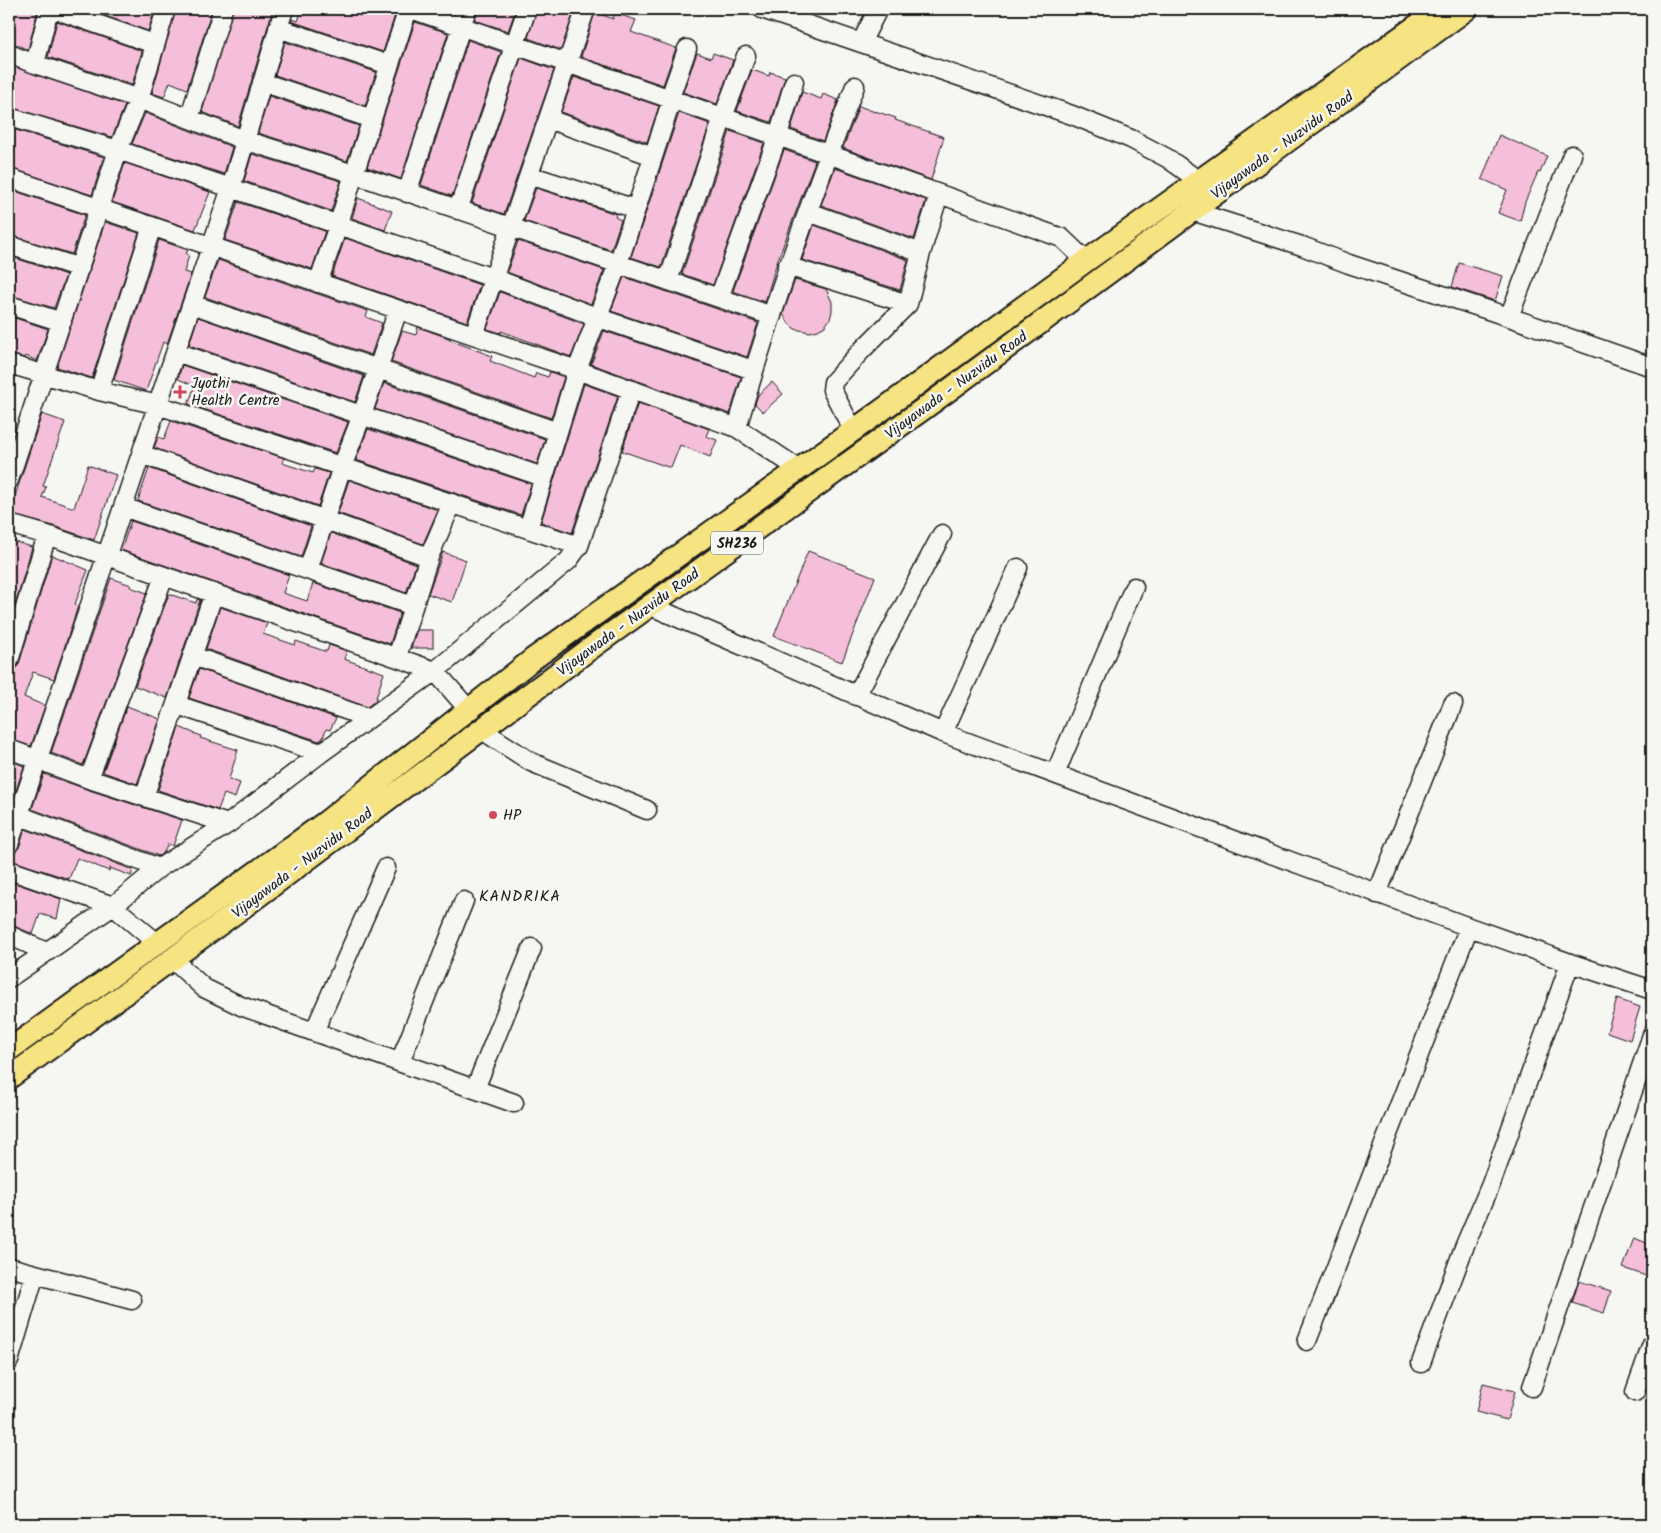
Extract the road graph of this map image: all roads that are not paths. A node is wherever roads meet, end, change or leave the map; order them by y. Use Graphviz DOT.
graph roads {
  1 [pos="49,9"];
  2 [pos="54,9"];
  3 [pos="166,9"];
  4 [pos="223,9"];
  5 [pos="284,9"];
  6 [pos="410,9"];
  7 [pos="467,9"];
  8 [pos="527,9"];
  9 [pos="762,9"];
  10 [pos="878,9"];
  11 [pos="1440,9"];
  12 [pos="1466,9"];
  13 [pos="585,11"];
  14 [pos="461,26"];
  15 [pos="278,28"];
  16 [pos="862,43"];
  17 [pos="154,44"];
  18 [pos="514,44"];
  19 [pos="688,49"];
  20 [pos="9,54"];
  21 [pos="746,56"];
  22 [pos="566,63"];
  23 [pos="35,64"];
  24 [pos="390,65"];
  25 [pos="262,82"];
  26 [pos="794,82"];
  27 [pos="855,86"];
  28 [pos="139,99"];
  29 [pos="672,99"];
  30 [pos="9,117"];
  31 [pos="723,117"];
  32 [pos="189,119"];
  33 [pos="372,119"];
  34 [pos="548,119"];
  35 [pos="778,136"];
  36 [pos="244,140"];
  37 [pos="118,150"];
  38 [pos="829,154"];
  39 [pos="1572,155"];
  40 [pos="653,156"];
  41 [pos="354,174"];
  42 [pos="529,176"];
  43 [pos="9,178"];
  44 [pos="1198,180"];
  45 [pos="231,188"];
  46 [pos="407,193"];
  47 [pos="939,194"];
  48 [pos="100,208"];
  49 [pos="636,209"];
  50 [pos="458,210"];
  51 [pos="1192,211"];
  52 [pos="809,212"];
  53 [pos="152,226"];
  54 [pos="338,226"];
  55 [pos="511,228"];
  56 [pos="9,245"];
  57 [pos="212,246"];
  58 [pos="921,253"];
  59 [pos="1086,261"];
  60 [pos="618,264"];
  61 [pos="788,266"];
  62 [pos="80,268"];
  63 [pos="493,278"];
  64 [pos="668,281"];
  65 [pos="318,283"];
  66 [pos="719,298"];
  67 [pos="192,304"];
  68 [pos="908,304"];
  69 [pos="9,305"];
  70 [pos="398,310"];
  71 [pos="772,316"];
  72 [pos="1509,317"];
  73 [pos="599,318"];
  74 [pos="62,322"];
  75 [pos="474,335"];
  76 [pos="176,352"];
  77 [pos="9,364"];
  78 [pos="1652,367"];
  79 [pos="378,369"];
  80 [pos="577,370"];
  81 [pos="753,370"];
  82 [pos="44,376"];
  83 [pos="631,390"];
  84 [pos="100,391"];
  85 [pos="158,405"];
  86 [pos="362,416"];
  87 [pos="850,424"];
  88 [pos="737,428"];
  89 [pos="558,432"];
  90 [pos="141,454"];
  91 [pos="791,463"];
  92 [pos="342,467"];
  93 [pos="543,477"];
  94 [pos="9,480"];
  95 [pos="452,503"];
  96 [pos="123,507"];
  97 [pos="325,520"];
  98 [pos="9,524"];
  99 [pos="528,529"];
  100 [pos="942,534"];
  101 [pos="47,535"];
  102 [pos="579,546"];
  103 [pos="107,556"];
  104 [pos="429,557"];
  105 [pos="1018,568"];
  106 [pos="308,570"];
  107 [pos="164,576"];
  108 [pos="1134,587"];
  109 [pos="214,594"];
  110 [pos="413,606"];
  111 [pos="651,606"];
  112 [pos="193,656"];
  113 [pos="397,657"];
  114 [pos="9,661"];
  115 [pos="439,675"];
  116 [pos="856,696"];
  117 [pos="1453,704"];
  118 [pos="177,705"];
  119 [pos="465,705"];
  120 [pos="368,718"];
  121 [pos="482,730"];
  122 [pos="943,733"];
  123 [pos="9,750"];
  124 [pos="321,752"];
  125 [pos="37,760"];
  126 [pos="1055,774"];
  127 [pos="89,779"];
  128 [pos="144,797"];
  129 [pos="647,810"];
  130 [pos="14,813"];
  131 [pos="228,824"];
  132 [pos="9,844"];
  133 [pos="159,868"];
  134 [pos="386,868"];
  135 [pos="9,870"];
  136 [pos="1377,894"];
  137 [pos="464,901"];
  138 [pos="118,910"];
  139 [pos="1468,927"];
  140 [pos="9,935"];
  141 [pos="158,945"];
  142 [pos="532,948"];
  143 [pos="46,952"];
  144 [pos="1570,963"];
  145 [pos="9,978"];
  146 [pos="1652,990"];
  147 [pos="314,1032"];
  148 [pos="1652,1035"];
  149 [pos="9,1050"];
  150 [pos="400,1062"];
  151 [pos="9,1078"];
  152 [pos="474,1089"];
  153 [pos="514,1103"];
  154 [pos="9,1267"];
  155 [pos="35,1274"];
  156 [pos="132,1300"];
  157 [pos="1307,1341"];
  158 [pos="1652,1344"];
  159 [pos="9,1361"];
  160 [pos="1421,1363"];
  161 [pos="1532,1387"];
  162 [pos="1635,1392"];
  1 -- 23 [label="street"];
  2 -- 17 [label="street"];
  3 -- 17 [label="street"];
  4 -- 32 [label="street"];
  5 -- 15 [label="street"];
  6 -- 14 [label="street"];
  6 -- 24 [label="street"];
  7 -- 14 [label="street"];
  8 -- 18 [label="street"];
  9 -- 16 [label="street"];
  10 -- 16 [label="street"];
  11 -- 44 [label="main road, Vijayawada - Nuzvidu Road / SH236"];
  12 -- 51 [label="main road, Vijayawada - Nuzvidu Road / SH236"];
  13 -- 22 [label="street"];
  14 -- 18 [label="street"];
  14 -- 46 [label="street"];
  15 -- 24 [label="street"];
  15 -- 25 [label="street"];
  16 -- 44 [label="street"];
  17 -- 28 [label="street"];
  18 -- 22 [label="street"];
  18 -- 50 [label="street"];
  19 -- 29 [label="street"];
  20 -- 23 [label="street"];
  21 -- 31 [label="street"];
  22 -- 29 [label="street"];
  22 -- 34 [label="street"];
  23 -- 28 [label="street"];
  24 -- 33 [label="street"];
  25 -- 33 [label="street"];
  25 -- 36 [label="street"];
  26 -- 35 [label="street"];
  27 -- 38 [label="street"];
  28 -- 32 [label="street"];
  28 -- 37 [label="street"];
  29 -- 31 [label="street"];
  29 -- 40 [label="street"];
  30 -- 37 [label="street"];
  31 -- 35 [label="street"];
  31 -- 64 [label="street"];
  32 -- 36 [label="street"];
  33 -- 41 [label="street"];
  34 -- 40 [label="street"];
  34 -- 42 [label="street"];
  35 -- 38 [label="street"];
  35 -- 66 [label="street"];
  36 -- 41 [label="street"];
  36 -- 45 [label="street"];
  37 -- 45 [label="street"];
  37 -- 48 [label="street"];
  38 -- 47 [label="street"];
  38 -- 52 [label="street"];
  39 -- 72 [label="street"];
  40 -- 49 [label="street"];
  41 -- 46 [label="street"];
  41 -- 54 [label="street"];
  42 -- 49 [label="street"];
  42 -- 55 [label="street"];
  43 -- 48 [label="street"];
  44 -- 59 [label="main road, Vijayawada - Nuzvidu Road / SH236"];
  45 -- 54 [label="street"];
  45 -- 57 [label="street"];
  46 -- 50 [label="street"];
  47 -- 58 [label="street"];
  47 -- 59 [label="street"];
  48 -- 53 [label="street"];
  48 -- 62 [label="street"];
  49 -- 60 [label="street"];
  50 -- 55 [label="street"];
  51 -- 72 [label="street"];
  51 -- 111 [label="main road, Vijayawada - Nuzvidu Road / SH236"];
  52 -- 58 [label="street"];
  52 -- 61 [label="street"];
  53 -- 57 [label="street"];
  53 -- 84 [label="street"];
  54 -- 63 [label="street"];
  54 -- 65 [label="street"];
  55 -- 60 [label="street"];
  55 -- 63 [label="street"];
  56 -- 62 [label="street"];
  57 -- 65 [label="street"];
  57 -- 67 [label="street"];
  58 -- 68 [label="street"];
  59 -- 87 [label="main road, Vijayawada - Nuzvidu Road / SH236"];
  60 -- 64 [label="street"];
  60 -- 73 [label="street"];
  61 -- 68 [label="street"];
  61 -- 71 [label="street"];
  62 -- 74 [label="street"];
  63 -- 73 [label="street"];
  63 -- 75 [label="street"];
  64 -- 66 [label="street"];
  65 -- 70 [label="street"];
  66 -- 71 [label="street"];
  67 -- 76 [label="street"];
  67 -- 79 [label="street"];
  68 -- 87 [label="street"];
  69 -- 74 [label="street"];
  70 -- 75 [label="street"];
  70 -- 79 [label="street"];
  71 -- 81 [label="street"];
  72 -- 78 [label="street"];
  73 -- 80 [label="street"];
  73 -- 81 [label="street"];
  74 -- 82 [label="street"];
  75 -- 80 [label="street"];
  76 -- 85 [label="street"];
  76 -- 86 [label="street"];
  77 -- 82 [label="street"];
  79 -- 86 [label="street"];
  79 -- 89 [label="street"];
  80 -- 83 [label="street"];
  80 -- 89 [label="street"];
  81 -- 88 [label="street"];
  82 -- 84 [label="street"];
  82 -- 94 [label="street"];
  83 -- 88 [label="street"];
  83 -- 102 [label="street"];
  84 -- 85 [label="street"];
  85 -- 90 [label="street"];
  85 -- 92 [label="street"];
  86 -- 92 [label="street"];
  86 -- 93 [label="street"];
  87 -- 91 [label="main road, Vijayawada - Nuzvidu Road / SH236"];
  88 -- 91 [label="street"];
  89 -- 93 [label="street"];
  90 -- 96 [label="street"];
  90 -- 97 [label="street"];
  91 -- 119 [label="main road, Vijayawada - Nuzvidu Road / SH236"];
  92 -- 95 [label="street"];
  92 -- 97 [label="street"];
  93 -- 99 [label="street"];
  95 -- 99 [label="street"];
  95 -- 104 [label="street"];
  96 -- 103 [label="street"];
  96 -- 106 [label="street"];
  97 -- 104 [label="street"];
  97 -- 106 [label="street"];
  98 -- 101 [label="street"];
  99 -- 102 [label="street"];
  100 -- 116 [label="street"];
  101 -- 103 [label="street"];
  101 -- 114 [label="street"];
  102 -- 115 [label="street"];
  103 -- 107 [label="street"];
  103 -- 125 [label="street"];
  104 -- 110 [label="street"];
  105 -- 122 [label="street"];
  106 -- 110 [label="street"];
  107 -- 109 [label="street"];
  107 -- 127 [label="street"];
  108 -- 126 [label="street"];
  109 -- 112 [label="street"];
  109 -- 113 [label="street"];
  110 -- 113 [label="street"];
  111 -- 116 [label="street"];
  111 -- 121 [label="main road, Vijayawada - Nuzvidu Road / SH236"];
  112 -- 118 [label="street"];
  112 -- 120 [label="street"];
  113 -- 115 [label="street"];
  115 -- 119 [label="street"];
  115 -- 120 [label="street"];
  116 -- 122 [label="street"];
  117 -- 136 [label="street"];
  118 -- 124 [label="street"];
  118 -- 128 [label="street"];
  119 -- 141 [label="main road, Vijayawada - Nuzvidu Road / SH236"];
  120 -- 124 [label="street"];
  121 -- 129 [label="street"];
  121 -- 141 [label="main road, Vijayawada - Nuzvidu Road / SH236"];
  122 -- 126 [label="street"];
  123 -- 125 [label="street"];
  124 -- 131 [label="street"];
  125 -- 127 [label="street"];
  125 -- 130 [label="street"];
  126 -- 136 [label="street"];
  127 -- 128 [label="street"];
  128 -- 131 [label="street"];
  130 -- 132 [label="street"];
  130 -- 133 [label="street"];
  131 -- 133 [label="street"];
  133 -- 138 [label="street"];
  134 -- 147 [label="street"];
  135 -- 138 [label="street"];
  136 -- 139 [label="street"];
  137 -- 150 [label="street"];
  138 -- 141 [label="street"];
  138 -- 143 [label="street"];
  139 -- 144 [label="street"];
  139 -- 157 [label="street"];
  140 -- 143 [label="street"];
  141 -- 147 [label="street"];
  141 -- 149 [label="main road, Vijayawada - Nuzvidu Road / SH236"];
  141 -- 151 [label="main road, Vijayawada - Nuzvidu Road / SH236"];
  142 -- 152 [label="street"];
  143 -- 145 [label="street"];
  144 -- 146 [label="street"];
  144 -- 160 [label="street"];
  147 -- 150 [label="street"];
  148 -- 161 [label="street"];
  150 -- 152 [label="street"];
  152 -- 153 [label="street"];
  154 -- 155 [label="street"];
  155 -- 156 [label="street"];
  155 -- 159 [label="street"];
  158 -- 162 [label="street"];
}
